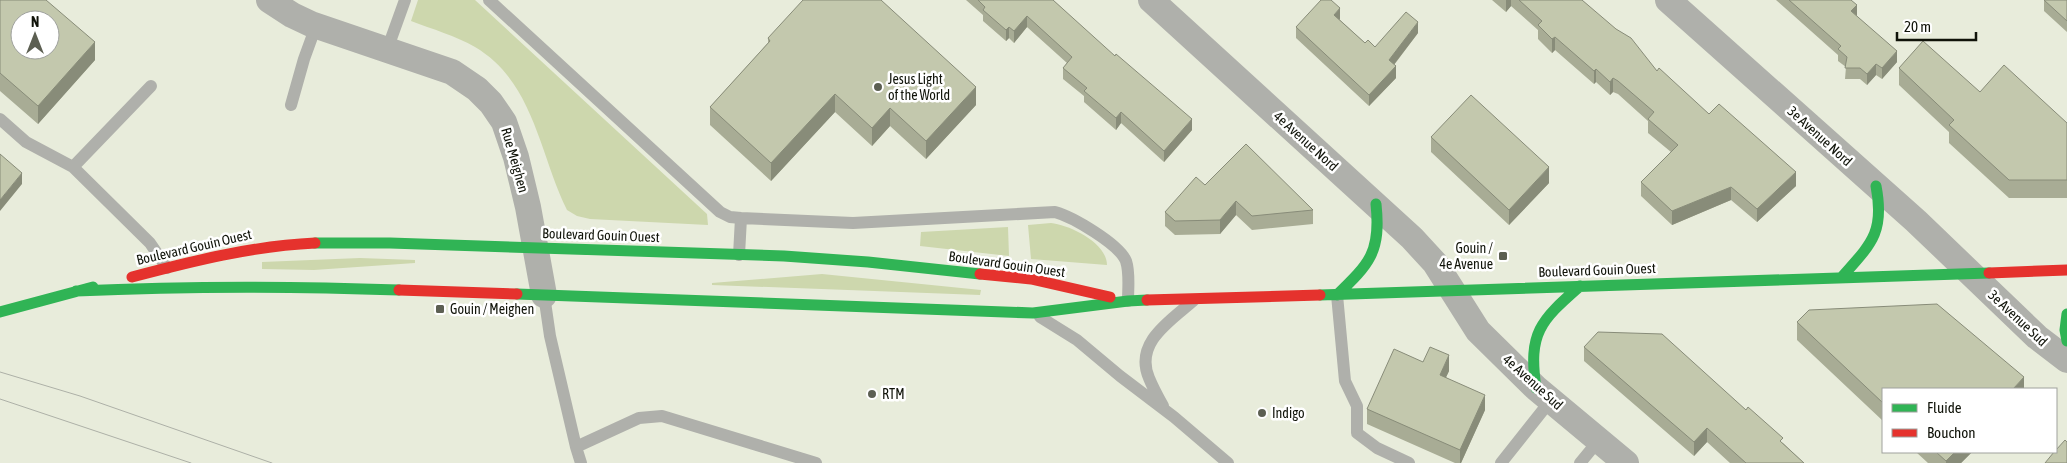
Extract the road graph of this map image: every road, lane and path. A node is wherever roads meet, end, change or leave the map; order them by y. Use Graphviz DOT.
graph roads {
  1 [pos="269,0"];
  2 [pos="406,0"];
  3 [pos="489,0"];
  4 [pos="1151,0"];
  5 [pos="1668,0"];
  6 [pos="316,26"];
  7 [pos="387,50"];
  8 [pos="151,86"];
  9 [pos="291,105"];
  10 [pos="0,119"];
  11 [pos="73,167"];
  12 [pos="1876,186"];
  13 [pos="1376,204"];
  14 [pos="741,218"];
  15 [pos="536,248"];
  16 [pos="739,255"];
  17 [pos="167,268"];
  18 [pos="2067,270"];
  19 [pos="1971,274"];
  20 [pos="1841,278"];
  21 [pos="1580,286"];
  22 [pos="1452,290"];
  23 [pos="76,292"];
  24 [pos="1336,294"];
  25 [pos="544,295"];
  26 [pos="1194,300"];
  27 [pos="1128,301"];
  28 [pos="0,312"];
  29 [pos="1033,313"];
  30 [pos="2067,314"];
  31 [pos="2067,341"];
  32 [pos="2067,360"];
  33 [pos="1544,394"];
  34 [pos="1165,410"];
  35 [pos="1598,440"];
  36 [pos="576,447"];
  37 [pos="581,463"];
  38 [pos="816,463"];
  39 [pos="1228,463"];
  40 [pos="1409,463"];
  41 [pos="1501,463"];
  42 [pos="1580,463"];
  43 [pos="1626,463"];
  1 -- 6 [label="street, Rue Meighen"];
  2 -- 7 [label="lane"];
  3 -- 14 [label="lane"];
  4 -- 13 [label="street, 4e Avenue Nord"];
  5 -- 12 [label="street, 3e Avenue Nord"];
  6 -- 7 [label="street, Rue Meighen"];
  6 -- 9 [label="lane"];
  7 -- 15 [label="street, Rue Meighen"];
  8 -- 11 [label="lane"];
  10 -- 11 [label="lane"];
  11 -- 17 [label="lane"];
  12 -- 19 [label="street, 3e Avenue Nord"];
  12 -- 20 [label="main road"];
  13 -- 22 [label="street, 4e Avenue Nord"];
  13 -- 24 [label="main road"];
  14 -- 16 [label="lane"];
  14 -- 27 [label="lane"];
  15 -- 16 [label="main road, Boulevard Gouin Ouest"];
  15 -- 17 [label="main road, Boulevard Gouin Ouest"];
  15 -- 25 [label="street, Rue Meighen"];
  16 -- 27 [label="main road, Boulevard Gouin Ouest"];
  17 -- 23 [label="main road, Boulevard Gouin Ouest"];
  18 -- 19 [label="main road, Boulevard Gouin Ouest"];
  19 -- 20 [label="main road, Boulevard Gouin Ouest"];
  19 -- 32 [label="street, 3e Avenue Sud"];
  20 -- 21 [label="main road, Boulevard Gouin Ouest"];
  21 -- 22 [label="main road, Boulevard Gouin Ouest"];
  21 -- 33 [label="main road"];
  22 -- 24 [label="main road, Boulevard Gouin Ouest"];
  22 -- 33 [label="street, 4e Avenue Sud"];
  23 -- 25 [label="main road, Boulevard Gouin Ouest"];
  23 -- 28 [label="main road, Boulevard Gouin Ouest"];
  24 -- 26 [label="main road, Boulevard Gouin Ouest"];
  24 -- 40 [label="lane"];
  25 -- 29 [label="main road, Boulevard Gouin Ouest"];
  25 -- 36 [label="lane, Rue Meighen"];
  26 -- 27 [label="main road, Boulevard Gouin Ouest"];
  26 -- 34 [label="lane"];
  27 -- 29 [label="main road, Boulevard Gouin Ouest"];
  29 -- 34 [label="lane"];
  30 -- 31 [label="main road"];
  33 -- 35 [label="street, 4e Avenue Sud"];
  33 -- 41 [label="lane"];
  34 -- 39 [label="lane"];
  35 -- 42 [label="lane"];
  35 -- 43 [label="street, 4e Avenue Sud"];
  36 -- 37 [label="lane, Rue Meighen"];
  36 -- 38 [label="lane"];
}
